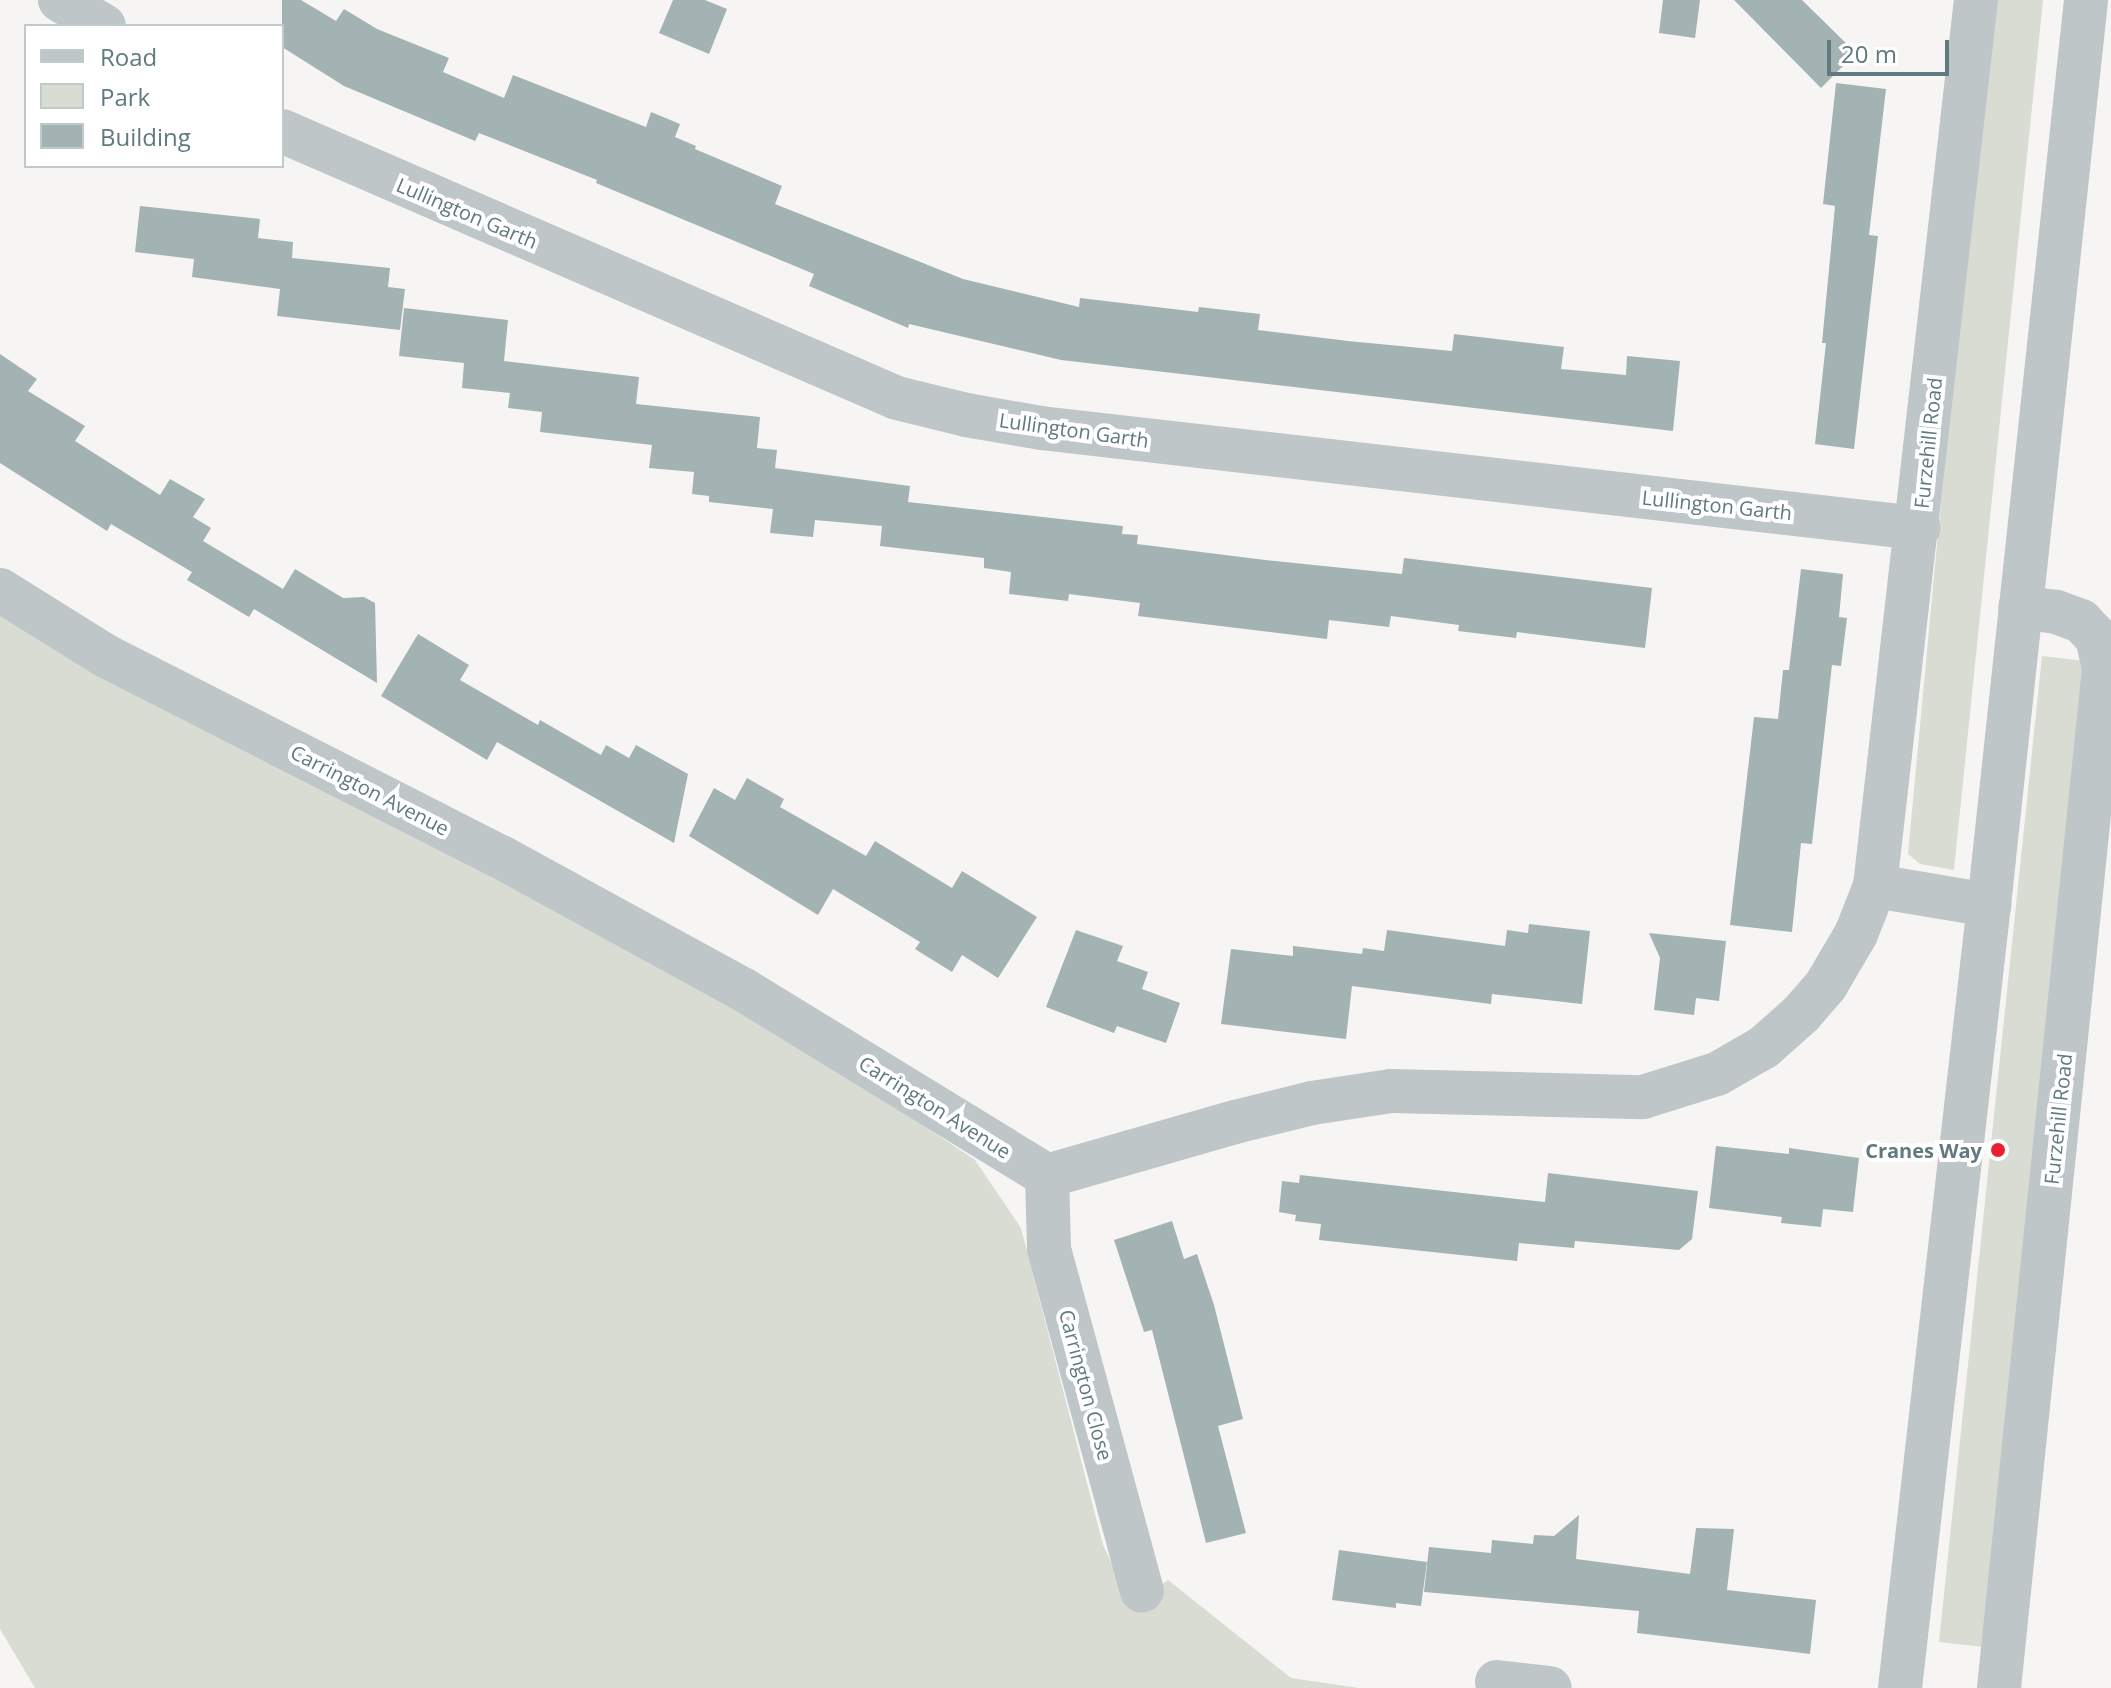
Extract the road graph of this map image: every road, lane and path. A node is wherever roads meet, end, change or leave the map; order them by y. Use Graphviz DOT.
graph roads {
  1 [pos="60,0"];
  2 [pos="1976,0"];
  3 [pos="2086,0"];
  4 [pos="101,24"];
  5 [pos="284,132"];
  6 [pos="1918,528"];
  7 [pos="0,590"];
  8 [pos="2020,607"];
  9 [pos="2104,636"];
  10 [pos="1875,886"];
  11 [pos="1989,905"];
  12 [pos="1047,1176"];
  13 [pos="1142,1591"];
  14 [pos="1497,1682"];
  15 [pos="1550,1688"];
  16 [pos="1900,1688"];
  17 [pos="1999,1688"];
  1 -- 4 [label="street"];
  2 -- 6 [label="street, Furzehill Road"];
  3 -- 8 [label="street"];
  5 -- 6 [label="street, Lullington Garth"];
  6 -- 10 [label="street, Furzehill Road"];
  7 -- 12 [label="street, Carrington Avenue"];
  8 -- 9 [label="street, Furzehill Road"];
  8 -- 11 [label="street"];
  9 -- 17 [label="street, Furzehill Road"];
  10 -- 11 [label="street"];
  10 -- 12 [label="street"];
  11 -- 16 [label="street"];
  12 -- 13 [label="street, Carrington Close"];
  14 -- 15 [label="street"];
}
